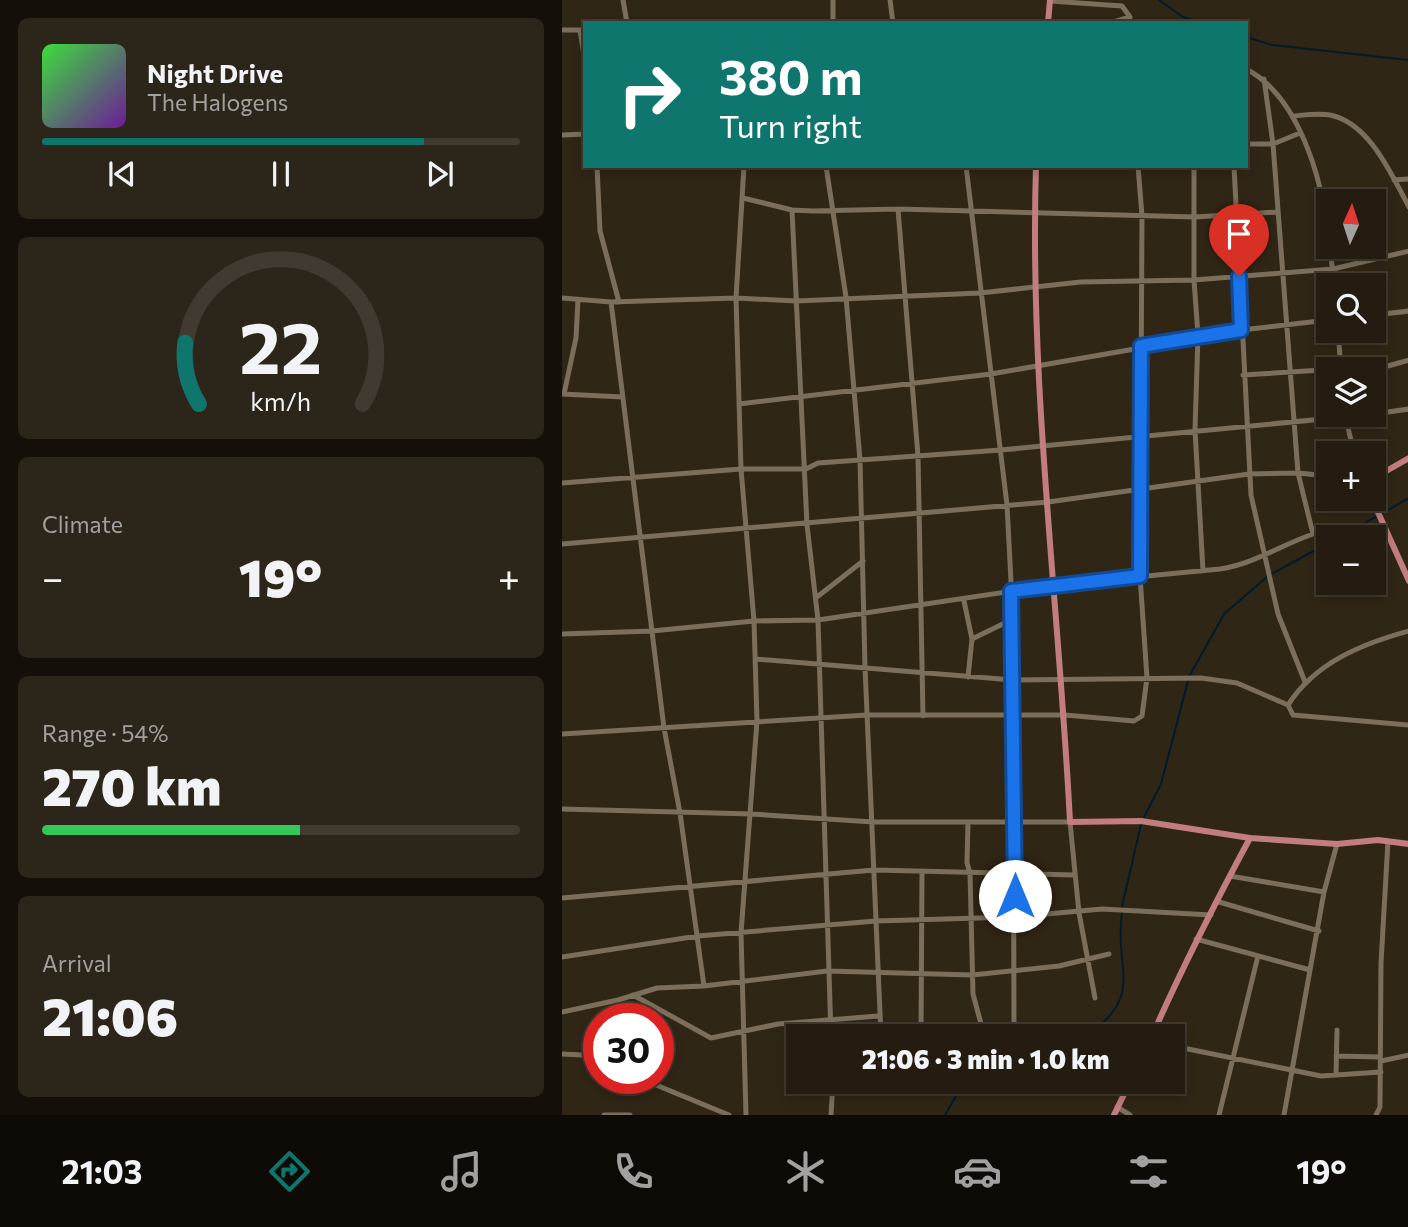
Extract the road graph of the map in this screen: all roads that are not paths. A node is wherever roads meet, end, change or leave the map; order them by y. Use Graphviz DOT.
graph roads {
  1 [pos="623,0"];
  2 [pos="833,0"];
  3 [pos="890,0"];
  4 [pos="1050,1"];
  5 [pos="1130,16"];
  6 [pos="627,21"];
  7 [pos="833,21"];
  8 [pos="893,21"];
  9 [pos="1048,21"];
  10 [pos="1116,21"];
  11 [pos="1133,21"];
  12 [pos="562,30"];
  13 [pos="583,30"];
  14 [pos="1248,70"];
  15 [pos="1264,79"];
  16 [pos="1292,116"];
  17 [pos="1300,132"];
  18 [pos="583,134"];
  19 [pos="562,135"];
  20 [pos="1248,144"];
  21 [pos="1272,144"];
  22 [pos="597,168"];
  23 [pos="744,168"];
  24 [pos="826,168"];
  25 [pos="966,168"];
  26 [pos="1036,168"];
  27 [pos="1138,168"];
  28 [pos="1194,168"];
  29 [pos="1234,168"];
  30 [pos="1408,179"];
  31 [pos="1394,180"];
  32 [pos="1318,189"];
  33 [pos="743,198"];
  34 [pos="1408,207"];
  35 [pos="898,209"];
  36 [pos="792,210"];
  37 [pos="834,210"];
  38 [pos="972,211"];
  39 [pos="1277,212"];
  40 [pos="1034,214"];
  41 [pos="1236,215"];
  42 [pos="1142,216"];
  43 [pos="1195,216"];
  44 [pos="1408,251"];
  45 [pos="1332,259"];
  46 [pos="1333,269"];
  47 [pos="1282,273"];
  48 [pos="1333,273"];
  49 [pos="1239,276"];
  50 [pos="1194,280"];
  51 [pos="1141,281"];
  52 [pos="1037,285"];
  53 [pos="980,293"];
  54 [pos="904,295"];
  55 [pos="846,297"];
  56 [pos="562,298"];
  57 [pos="736,298"];
  58 [pos="578,300"];
  59 [pos="796,301"];
  60 [pos="612,302"];
  61 [pos="619,302"];
  62 [pos="1408,311"];
  63 [pos="1386,314"];
  64 [pos="1316,322"];
  65 [pos="1287,326"];
  66 [pos="1241,330"];
  67 [pos="1198,337"];
  68 [pos="1141,346"];
  69 [pos="1408,360"];
  70 [pos="1041,365"];
  71 [pos="1386,366"];
  72 [pos="1316,370"];
  73 [pos="1292,371"];
  74 [pos="991,374"];
  75 [pos="1243,375"];
  76 [pos="913,384"];
  77 [pos="854,389"];
  78 [pos="563,394"];
  79 [pos="623,397"];
  80 [pos="802,398"];
  81 [pos="739,404"];
  82 [pos="1408,409"];
  83 [pos="1386,412"];
  84 [pos="1316,420"];
  85 [pos="1295,422"];
  86 [pos="1247,426"];
  87 [pos="1195,430"];
  88 [pos="1140,434"];
  89 [pos="1044,445"];
  90 [pos="1001,450"];
  91 [pos="918,456"];
  92 [pos="1408,458"];
  93 [pos="860,460"];
  94 [pos="741,469"];
  95 [pos="806,469"];
  96 [pos="1386,471"];
  97 [pos="1298,473"];
  98 [pos="1249,474"];
  99 [pos="1316,475"];
  100 [pos="634,478"];
  101 [pos="1198,479"];
  102 [pos="562,483"];
  103 [pos="1141,487"];
  104 [pos="1048,502"];
  105 [pos="1007,505"];
  106 [pos="1377,511"];
  107 [pos="921,513"];
  108 [pos="862,518"];
  109 [pos="807,525"];
  110 [pos="747,528"];
  111 [pos="641,536"];
  112 [pos="562,544"];
  113 [pos="1262,555"];
  114 [pos="863,561"];
  115 [pos="1408,566"];
  116 [pos="1400,567"];
  117 [pos="1203,570"];
  118 [pos="1140,576"];
  119 [pos="1408,581"];
  120 [pos="1053,585"];
  121 [pos="1011,591"];
  122 [pos="816,597"];
  123 [pos="964,601"];
  124 [pos="923,606"];
  125 [pos="864,613"];
  126 [pos="1012,619"];
  127 [pos="818,620"];
  128 [pos="754,621"];
  129 [pos="652,631"];
  130 [pos="1408,631"];
  131 [pos="562,634"];
  132 [pos="972,639"];
  133 [pos="756,659"];
  134 [pos="819,663"];
  135 [pos="865,667"];
  136 [pos="924,674"];
  137 [pos="968,677"];
  138 [pos="1147,678"];
  139 [pos="1013,680"];
  140 [pos="1061,682"];
  141 [pos="1305,682"];
  142 [pos="1288,705"];
  143 [pos="1012,714"];
  144 [pos="867,715"];
  145 [pos="1065,715"];
  146 [pos="822,716"];
  147 [pos="923,716"];
  148 [pos="757,721"];
  149 [pos="1408,724"];
  150 [pos="664,728"];
  151 [pos="562,734"];
  152 [pos="562,809"];
  153 [pos="680,813"];
  154 [pos="752,814"];
  155 [pos="824,820"];
  156 [pos="873,822"];
  157 [pos="968,822"];
  158 [pos="1012,822"];
  159 [pos="1071,822"];
  160 [pos="1250,838"];
  161 [pos="1388,841"];
  162 [pos="1337,844"];
  163 [pos="1408,844"];
  164 [pos="874,870"];
  165 [pos="922,871"];
  166 [pos="825,873"];
  167 [pos="970,873"];
  168 [pos="1015,874"];
  169 [pos="1074,875"];
  170 [pos="1230,876"];
  171 [pos="746,881"];
  172 [pos="690,885"];
  173 [pos="1324,892"];
  174 [pos="562,898"];
  175 [pos="1219,902"];
  176 [pos="1079,914"];
  177 [pos="1211,915"];
  178 [pos="1014,917"];
  179 [pos="970,919"];
  180 [pos="876,921"];
  181 [pos="922,921"];
  182 [pos="826,926"];
  183 [pos="1319,931"];
  184 [pos="741,933"];
  185 [pos="697,936"];
  186 [pos="1196,939"];
  187 [pos="1109,954"];
  188 [pos="1258,956"];
  189 [pos="562,957"];
  190 [pos="1086,961"];
  191 [pos="1310,970"];
  192 [pos="827,971"];
  193 [pos="876,971"];
  194 [pos="1013,971"];
  195 [pos="920,972"];
  196 [pos="972,975"];
  197 [pos="741,981"];
  198 [pos="704,985"];
  199 [pos="633,995"];
  200 [pos="1095,998"];
  201 [pos="562,1012"];
  202 [pos="878,1016"];
  203 [pos="830,1019"];
  204 [pos="830,1024"];
  205 [pos="879,1024"];
  206 [pos="921,1024"];
  207 [pos="981,1024"];
  208 [pos="1014,1024"];
  209 [pos="1157,1024"];
  210 [pos="743,1030"];
  211 [pos="1337,1030"];
  212 [pos="1185,1049"];
  213 [pos="562,1054"];
  214 [pos="583,1055"];
  215 [pos="1408,1055"];
  216 [pos="1336,1056"];
  217 [pos="1381,1058"];
  218 [pos="1232,1060"];
  219 [pos="1293,1072"];
  220 [pos="1381,1072"];
  221 [pos="1336,1075"];
  222 [pos="674,1092"];
  223 [pos="833,1094"];
  224 [pos="1124,1094"];
  225 [pos="1117,1107"];
  226 [pos="604,1115"];
  227 [pos="630,1115"];
  228 [pos="729,1115"];
  229 [pos="746,1115"];
  230 [pos="832,1115"];
  231 [pos="1114,1115"];
  232 [pos="1130,1115"];
  233 [pos="1219,1115"];
  234 [pos="1284,1115"];
  235 [pos="1378,1115"];
  1 -- 6 [label="street"];
  2 -- 7 [label="street"];
  3 -- 8 [label="street"];
  4 -- 5 [label="street"];
  4 -- 9 [label="main road"];
  5 -- 10 [label="street"];
  5 -- 11 [label="street"];
  12 -- 13 [label="street"];
  14 -- 15 [label="street"];
  15 -- 16 [label="street"];
  15 -- 21 [label="street"];
  16 -- 17 [label="street"];
  16 -- 31 [label="street"];
  17 -- 21 [label="street"];
  17 -- 32 [label="street"];
  18 -- 19 [label="street"];
  20 -- 21 [label="street"];
  21 -- 39 [label="street"];
  22 -- 61 [label="street"];
  23 -- 33 [label="street"];
  24 -- 37 [label="street"];
  25 -- 38 [label="street"];
  26 -- 40 [label="main road"];
  27 -- 42 [label="street"];
  28 -- 43 [label="street"];
  29 -- 41 [label="street"];
  30 -- 31 [label="street"];
  31 -- 34 [label="street"];
  33 -- 36 [label="street"];
  33 -- 57 [label="street"];
  35 -- 37 [label="street"];
  35 -- 38 [label="street"];
  35 -- 54 [label="street"];
  36 -- 37 [label="street"];
  36 -- 59 [label="street"];
  37 -- 55 [label="street"];
  38 -- 40 [label="street"];
  38 -- 53 [label="street"];
  39 -- 41 [label="street"];
  39 -- 47 [label="street"];
  40 -- 42 [label="street"];
  40 -- 52 [label="main road"];
  41 -- 43 [label="street"];
  41 -- 49 [label="street"];
  42 -- 43 [label="street"];
  42 -- 51 [label="street"];
  43 -- 50 [label="street"];
  44 -- 46 [label="street"];
  45 -- 46 [label="street"];
  46 -- 47 [label="street"];
  46 -- 48 [label="street"];
  47 -- 49 [label="street"];
  47 -- 65 [label="street"];
  49 -- 50 [label="street"];
  49 -- 66 [label="street"];
  50 -- 51 [label="street"];
  50 -- 67 [label="street"];
  51 -- 52 [label="street"];
  51 -- 68 [label="street"];
  52 -- 53 [label="street"];
  52 -- 70 [label="main road"];
  53 -- 54 [label="street"];
  53 -- 74 [label="street"];
  54 -- 55 [label="street"];
  54 -- 76 [label="street"];
  55 -- 59 [label="street"];
  55 -- 77 [label="street"];
  56 -- 58 [label="street"];
  57 -- 59 [label="street"];
  57 -- 61 [label="street"];
  57 -- 81 [label="street"];
  58 -- 60 [label="street"];
  58 -- 78 [label="street"];
  59 -- 80 [label="street"];
  60 -- 61 [label="street"];
  60 -- 79 [label="street"];
  62 -- 63 [label="street"];
  64 -- 65 [label="street"];
  65 -- 66 [label="street"];
  65 -- 73 [label="street"];
  66 -- 67 [label="street"];
  66 -- 75 [label="street"];
  67 -- 68 [label="street"];
  67 -- 87 [label="street"];
  68 -- 70 [label="street"];
  68 -- 88 [label="street"];
  69 -- 71 [label="street"];
  70 -- 74 [label="street"];
  70 -- 89 [label="main road"];
  72 -- 73 [label="street"];
  73 -- 75 [label="street"];
  73 -- 85 [label="street"];
  74 -- 76 [label="street"];
  74 -- 90 [label="street"];
  75 -- 86 [label="street"];
  76 -- 77 [label="street"];
  76 -- 91 [label="street"];
  77 -- 80 [label="street"];
  77 -- 93 [label="street"];
  78 -- 79 [label="street"];
  79 -- 100 [label="street"];
  80 -- 81 [label="street"];
  80 -- 95 [label="street"];
  81 -- 94 [label="street"];
  82 -- 83 [label="street"];
  84 -- 85 [label="street"];
  85 -- 86 [label="street"];
  85 -- 97 [label="street"];
  86 -- 87 [label="street"];
  86 -- 98 [label="street"];
  87 -- 88 [label="street"];
  87 -- 101 [label="street"];
  88 -- 89 [label="street"];
  88 -- 103 [label="street"];
  89 -- 90 [label="street"];
  89 -- 104 [label="main road"];
  90 -- 91 [label="street"];
  90 -- 105 [label="street"];
  91 -- 93 [label="street"];
  91 -- 107 [label="street"];
  92 -- 96 [label="main road"];
  93 -- 95 [label="street"];
  93 -- 108 [label="street"];
  94 -- 95 [label="street"];
  94 -- 100 [label="street"];
  94 -- 110 [label="street"];
  95 -- 109 [label="street"];
  97 -- 98 [label="street"];
  97 -- 99 [label="street"];
  97 -- 113 [label="street"];
  98 -- 101 [label="street"];
  98 -- 113 [label="street"];
  100 -- 102 [label="street"];
  100 -- 111 [label="street"];
  101 -- 103 [label="street"];
  101 -- 117 [label="street"];
  103 -- 104 [label="street"];
  103 -- 118 [label="street"];
  104 -- 105 [label="street"];
  104 -- 120 [label="main road"];
  105 -- 107 [label="street"];
  105 -- 121 [label="street"];
  106 -- 116 [label="main road"];
  107 -- 108 [label="street"];
  107 -- 124 [label="street"];
  108 -- 109 [label="street"];
  108 -- 114 [label="street"];
  109 -- 110 [label="street"];
  109 -- 122 [label="street"];
  110 -- 111 [label="street"];
  110 -- 128 [label="street"];
  111 -- 112 [label="street"];
  111 -- 129 [label="street"];
  113 -- 117 [label="street"];
  113 -- 141 [label="street"];
  114 -- 122 [label="street"];
  114 -- 125 [label="street"];
  115 -- 116 [label="street"];
  116 -- 119 [label="main road"];
  117 -- 118 [label="street"];
  118 -- 120 [label="street"];
  118 -- 138 [label="street"];
  120 -- 121 [label="street"];
  120 -- 140 [label="main road"];
  121 -- 123 [label="street"];
  121 -- 126 [label="street"];
  122 -- 127 [label="street"];
  123 -- 124 [label="street"];
  123 -- 132 [label="street"];
  124 -- 125 [label="street"];
  124 -- 136 [label="street"];
  125 -- 127 [label="street"];
  125 -- 135 [label="street"];
  126 -- 132 [label="street"];
  126 -- 139 [label="street"];
  127 -- 128 [label="street"];
  127 -- 134 [label="street"];
  128 -- 129 [label="street"];
  128 -- 133 [label="street"];
  129 -- 131 [label="street"];
  129 -- 150 [label="street"];
  130 -- 141 [label="street"];
  132 -- 137 [label="street"];
  133 -- 134 [label="street"];
  133 -- 148 [label="street"];
  134 -- 135 [label="street"];
  134 -- 146 [label="street"];
  135 -- 136 [label="street"];
  135 -- 144 [label="street"];
  136 -- 137 [label="street"];
  136 -- 147 [label="street"];
  137 -- 139 [label="street"];
  138 -- 140 [label="street"];
  138 -- 142 [label="street"];
  138 -- 145 [label="street"];
  139 -- 140 [label="street"];
  139 -- 143 [label="street"];
  140 -- 145 [label="main road"];
  141 -- 142 [label="street"];
  142 -- 149 [label="street"];
  143 -- 145 [label="street"];
  143 -- 147 [label="street"];
  143 -- 158 [label="street"];
  144 -- 146 [label="street"];
  144 -- 147 [label="street"];
  144 -- 156 [label="street"];
  145 -- 159 [label="main road"];
  146 -- 148 [label="street"];
  146 -- 155 [label="street"];
  148 -- 150 [label="street"];
  148 -- 154 [label="street"];
  150 -- 151 [label="street"];
  150 -- 153 [label="street"];
  152 -- 153 [label="street"];
  153 -- 154 [label="street"];
  153 -- 172 [label="street"];
  154 -- 155 [label="street"];
  154 -- 171 [label="street"];
  155 -- 156 [label="street"];
  155 -- 166 [label="street"];
  156 -- 157 [label="street"];
  156 -- 164 [label="street"];
  157 -- 158 [label="street"];
  157 -- 167 [label="street"];
  158 -- 159 [label="street"];
  158 -- 168 [label="street"];
  159 -- 160 [label="main road"];
  159 -- 169 [label="street"];
  160 -- 162 [label="main road"];
  160 -- 170 [label="main road"];
  161 -- 162 [label="main road"];
  161 -- 163 [label="main road"];
  161 -- 217 [label="street"];
  162 -- 173 [label="street"];
  164 -- 165 [label="street"];
  164 -- 166 [label="street"];
  164 -- 180 [label="street"];
  165 -- 167 [label="street"];
  165 -- 181 [label="street"];
  166 -- 171 [label="street"];
  166 -- 182 [label="street"];
  167 -- 168 [label="street"];
  167 -- 179 [label="street"];
  168 -- 169 [label="street"];
  168 -- 178 [label="street"];
  169 -- 176 [label="street"];
  170 -- 173 [label="street"];
  170 -- 175 [label="main road"];
  171 -- 172 [label="street"];
  171 -- 184 [label="street"];
  172 -- 174 [label="street"];
  172 -- 185 [label="street"];
  173 -- 183 [label="street"];
  175 -- 177 [label="main road"];
  175 -- 183 [label="street"];
  176 -- 177 [label="street"];
  176 -- 178 [label="street"];
  176 -- 190 [label="street"];
  177 -- 186 [label="main road"];
  178 -- 179 [label="street"];
  178 -- 194 [label="street"];
  179 -- 181 [label="street"];
  179 -- 196 [label="street"];
  180 -- 181 [label="street"];
  180 -- 182 [label="street"];
  180 -- 193 [label="street"];
  181 -- 195 [label="street"];
  182 -- 184 [label="street"];
  182 -- 192 [label="street"];
  183 -- 191 [label="street"];
  184 -- 185 [label="street"];
  184 -- 197 [label="street"];
  185 -- 189 [label="street"];
  185 -- 198 [label="street"];
  186 -- 188 [label="street"];
  186 -- 209 [label="main road"];
  187 -- 190 [label="street"];
  188 -- 191 [label="street"];
  188 -- 218 [label="street"];
  190 -- 194 [label="street"];
  190 -- 200 [label="street"];
  191 -- 219 [label="street"];
  192 -- 193 [label="street"];
  192 -- 197 [label="street"];
  192 -- 203 [label="street"];
  193 -- 195 [label="street"];
  193 -- 202 [label="street"];
  194 -- 196 [label="street"];
  194 -- 208 [label="street"];
  195 -- 196 [label="street"];
  195 -- 206 [label="street"];
  196 -- 207 [label="street"];
  197 -- 198 [label="street"];
  197 -- 210 [label="street"];
  198 -- 199 [label="street"];
  199 -- 201 [label="street"];
  199 -- 210 [label="street"];
  202 -- 203 [label="street"];
  202 -- 205 [label="street"];
  203 -- 204 [label="street"];
  203 -- 210 [label="street"];
  210 -- 229 [label="street"];
  211 -- 216 [label="street"];
  212 -- 218 [label="street"];
  213 -- 214 [label="street"];
  215 -- 217 [label="street"];
  216 -- 217 [label="street"];
  216 -- 221 [label="street"];
  217 -- 220 [label="street"];
  218 -- 219 [label="street"];
  218 -- 233 [label="street"];
  219 -- 221 [label="street"];
  219 -- 234 [label="street"];
  220 -- 221 [label="street"];
  220 -- 235 [label="street"];
  222 -- 228 [label="street"];
  223 -- 230 [label="street"];
  224 -- 225 [label="main road"];
  225 -- 231 [label="main road"];
  225 -- 232 [label="street"];
  226 -- 227 [label="street"];
}
